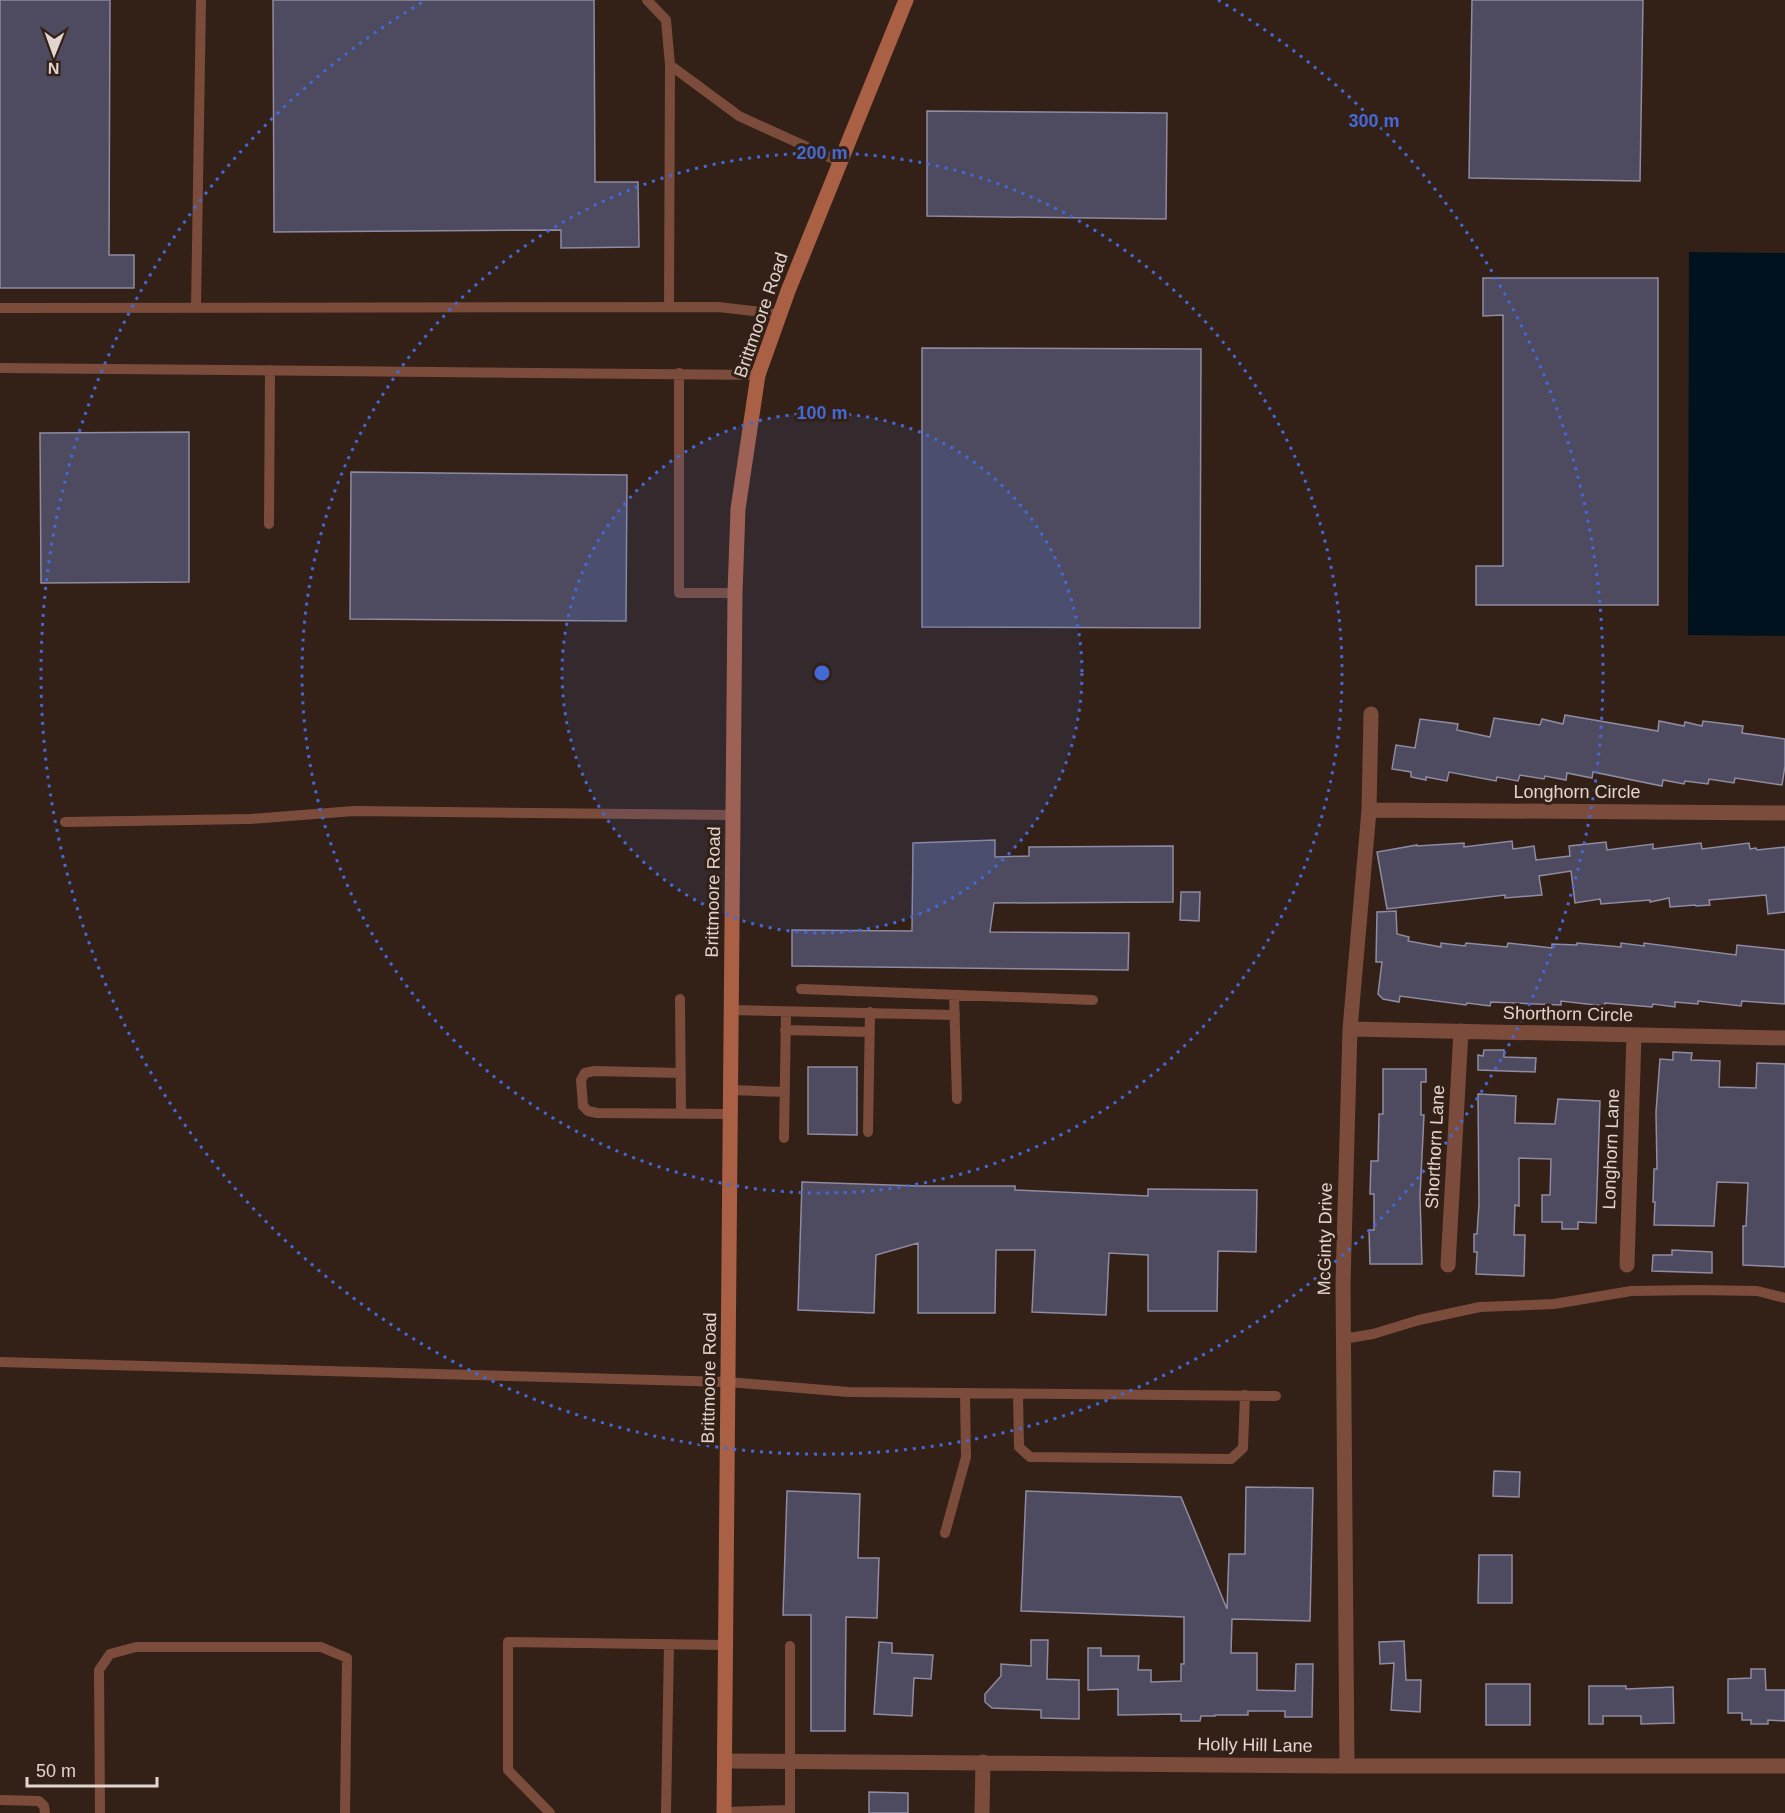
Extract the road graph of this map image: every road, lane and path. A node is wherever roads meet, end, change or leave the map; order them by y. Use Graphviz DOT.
graph roads {
  1 [pos="201,0"];
  2 [pos="647,0"];
  3 [pos="906,0"];
  4 [pos="670,65"];
  5 [pos="840,162"];
  6 [pos="195,307"];
  7 [pos="669,307"];
  8 [pos="0,308"];
  9 [pos="779,314"];
  10 [pos="0,368"];
  11 [pos="270,370"];
  12 [pos="679,374"];
  13 [pos="758,375"];
  14 [pos="269,524"];
  15 [pos="735,593"];
  16 [pos="1371,714"];
  17 [pos="1369,810"];
  18 [pos="1785,813"];
  19 [pos="733,815"];
  20 [pos="65,822"];
  21 [pos="801,989"];
  22 [pos="954,995"];
  23 [pos="680,999"];
  24 [pos="1093,1000"];
  25 [pos="731,1010"];
  26 [pos="786,1012"];
  27 [pos="870,1012"];
  28 [pos="955,1015"];
  29 [pos="1350,1029"];
  30 [pos="785,1030"];
  31 [pos="1461,1031"];
  32 [pos="870,1032"];
  33 [pos="1634,1035"];
  34 [pos="1785,1038"];
  35 [pos="681,1073"];
  36 [pos="731,1090"];
  37 [pos="785,1092"];
  38 [pos="957,1099"];
  39 [pos="681,1113"];
  40 [pos="731,1114"];
  41 [pos="868,1132"];
  42 [pos="784,1138"];
  43 [pos="1448,1265"];
  44 [pos="1627,1265"];
  45 [pos="1785,1298"];
  46 [pos="1343,1339"];
  47 [pos="0,1362"];
  48 [pos="728,1383"];
  49 [pos="965,1394"];
  50 [pos="1018,1394"];
  51 [pos="1245,1395"];
  52 [pos="1276,1396"];
  53 [pos="945,1533"];
  54 [pos="669,1644"];
  55 [pos="726,1645"];
  56 [pos="790,1646"];
  57 [pos="725,1761"];
  58 [pos="791,1761"];
  59 [pos="982,1762"];
  60 [pos="1347,1766"];
  61 [pos="1785,1766"];
  62 [pos="0,1800"];
  63 [pos="543,1811"];
  64 [pos="724,1812"];
  65 [pos="790,1812"];
  66 [pos="45,1813"];
  67 [pos="100,1813"];
  68 [pos="345,1813"];
  69 [pos="666,1813"];
  70 [pos="982,1813"];
  1 -- 6 [label="lane"];
  2 -- 4 [label="lane"];
  3 -- 5 [label="main road, Brittmoore Road"];
  4 -- 5 [label="lane"];
  4 -- 7 [label="lane"];
  5 -- 9 [label="main road, Brittmoore Road"];
  6 -- 7 [label="lane"];
  6 -- 8 [label="lane"];
  7 -- 9 [label="lane"];
  9 -- 13 [label="main road, Brittmoore Road"];
  10 -- 11 [label="lane"];
  11 -- 12 [label="lane"];
  11 -- 14 [label="lane"];
  12 -- 13 [label="lane"];
  12 -- 15 [label="lane"];
  13 -- 15 [label="main road, Brittmoore Road"];
  15 -- 19 [label="main road, Brittmoore Road"];
  16 -- 17 [label="street, McGinty Drive"];
  17 -- 18 [label="street, Longhorn Circle"];
  17 -- 29 [label="street, McGinty Drive"];
  19 -- 20 [label="lane"];
  19 -- 25 [label="main road, Brittmoore Road"];
  21 -- 22 [label="lane"];
  22 -- 24 [label="lane"];
  22 -- 28 [label="lane"];
  23 -- 35 [label="lane"];
  25 -- 26 [label="lane"];
  25 -- 36 [label="main road, Brittmoore Road"];
  26 -- 27 [label="lane"];
  26 -- 30 [label="lane"];
  27 -- 28 [label="lane"];
  27 -- 32 [label="lane"];
  28 -- 38 [label="lane"];
  29 -- 31 [label="street, Shorthorn Circle"];
  29 -- 46 [label="street, McGinty Drive"];
  30 -- 32 [label="lane"];
  30 -- 37 [label="lane"];
  31 -- 33 [label="street, Shorthorn Circle"];
  31 -- 43 [label="street, Shorthorn Lane"];
  32 -- 41 [label="lane"];
  33 -- 34 [label="street, Shorthorn Circle"];
  33 -- 44 [label="street, Longhorn Lane"];
  35 -- 39 [label="lane"];
  35 -- 39 [label="lane"];
  36 -- 37 [label="lane"];
  36 -- 40 [label="main road, Brittmoore Road"];
  37 -- 42 [label="lane"];
  39 -- 40 [label="lane"];
  40 -- 48 [label="main road, Brittmoore Road"];
  45 -- 46 [label="lane"];
  46 -- 60 [label="street, McGinty Drive"];
  47 -- 48 [label="lane"];
  48 -- 49 [label="lane"];
  48 -- 55 [label="main road, Brittmoore Road"];
  49 -- 50 [label="lane"];
  49 -- 53 [label="lane"];
  50 -- 51 [label="lane"];
  50 -- 51 [label="lane"];
  51 -- 52 [label="lane"];
  54 -- 55 [label="lane"];
  54 -- 63 [label="lane"];
  54 -- 69 [label="lane"];
  55 -- 57 [label="main road, Brittmoore Road"];
  56 -- 58 [label="lane"];
  57 -- 58 [label="street, Holly Hill Lane"];
  57 -- 64 [label="main road, Brittmoore Road"];
  58 -- 59 [label="street, Holly Hill Lane"];
  58 -- 65 [label="lane"];
  59 -- 60 [label="street, Holly Hill Lane"];
  59 -- 70 [label="street"];
  60 -- 61 [label="street, Holly Hill Lane"];
  62 -- 66 [label="lane"];
  64 -- 65 [label="lane"];
  67 -- 68 [label="lane"];
}
